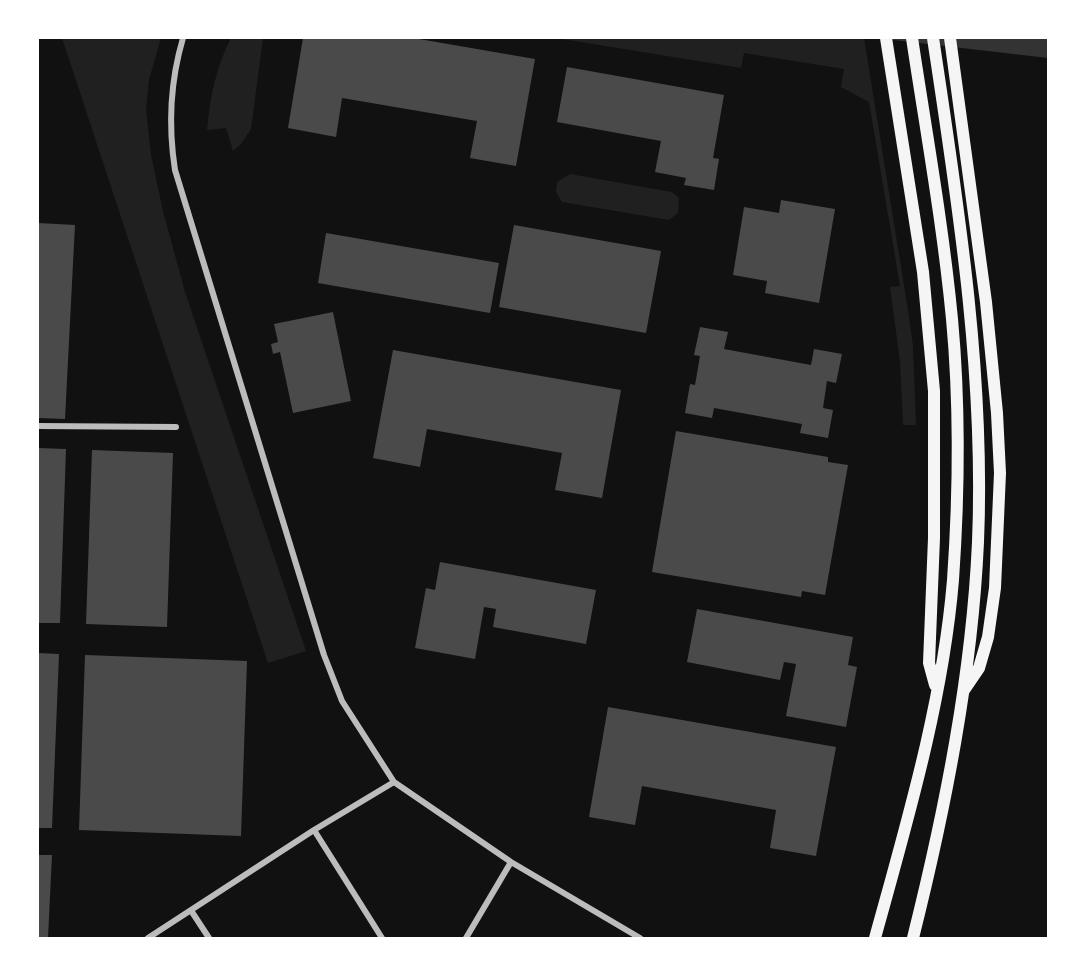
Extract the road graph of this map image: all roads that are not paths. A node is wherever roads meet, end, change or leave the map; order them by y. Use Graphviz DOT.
graph roads {
  1 [pos="183,38"];
  2 [pos="886,38"];
  3 [pos="912,38"];
  4 [pos="933,38"];
  5 [pos="950,38"];
  6 [pos="38,426"];
  7 [pos="176,427"];
  8 [pos="936,689"];
  9 [pos="962,693"];
  10 [pos="394,782"];
  11 [pos="314,830"];
  12 [pos="510,862"];
  13 [pos="192,912"];
  14 [pos="148,939"];
  15 [pos="209,939"];
  16 [pos="382,939"];
  17 [pos="466,939"];
  18 [pos="640,939"];
  19 [pos="875,939"];
  20 [pos="912,939"];
  1 -- 10 [label="street"];
  2 -- 8 [label="main road"];
  3 -- 8 [label="main road"];
  4 -- 9 [label="main road"];
  5 -- 9 [label="main road"];
  6 -- 7 [label="street"];
  8 -- 19 [label="main road"];
  9 -- 20 [label="main road"];
  10 -- 11 [label="street"];
  10 -- 12 [label="street"];
  11 -- 13 [label="street"];
  11 -- 16 [label="street"];
  12 -- 17 [label="street"];
  12 -- 18 [label="street"];
  13 -- 14 [label="street"];
  13 -- 15 [label="street"];
}
